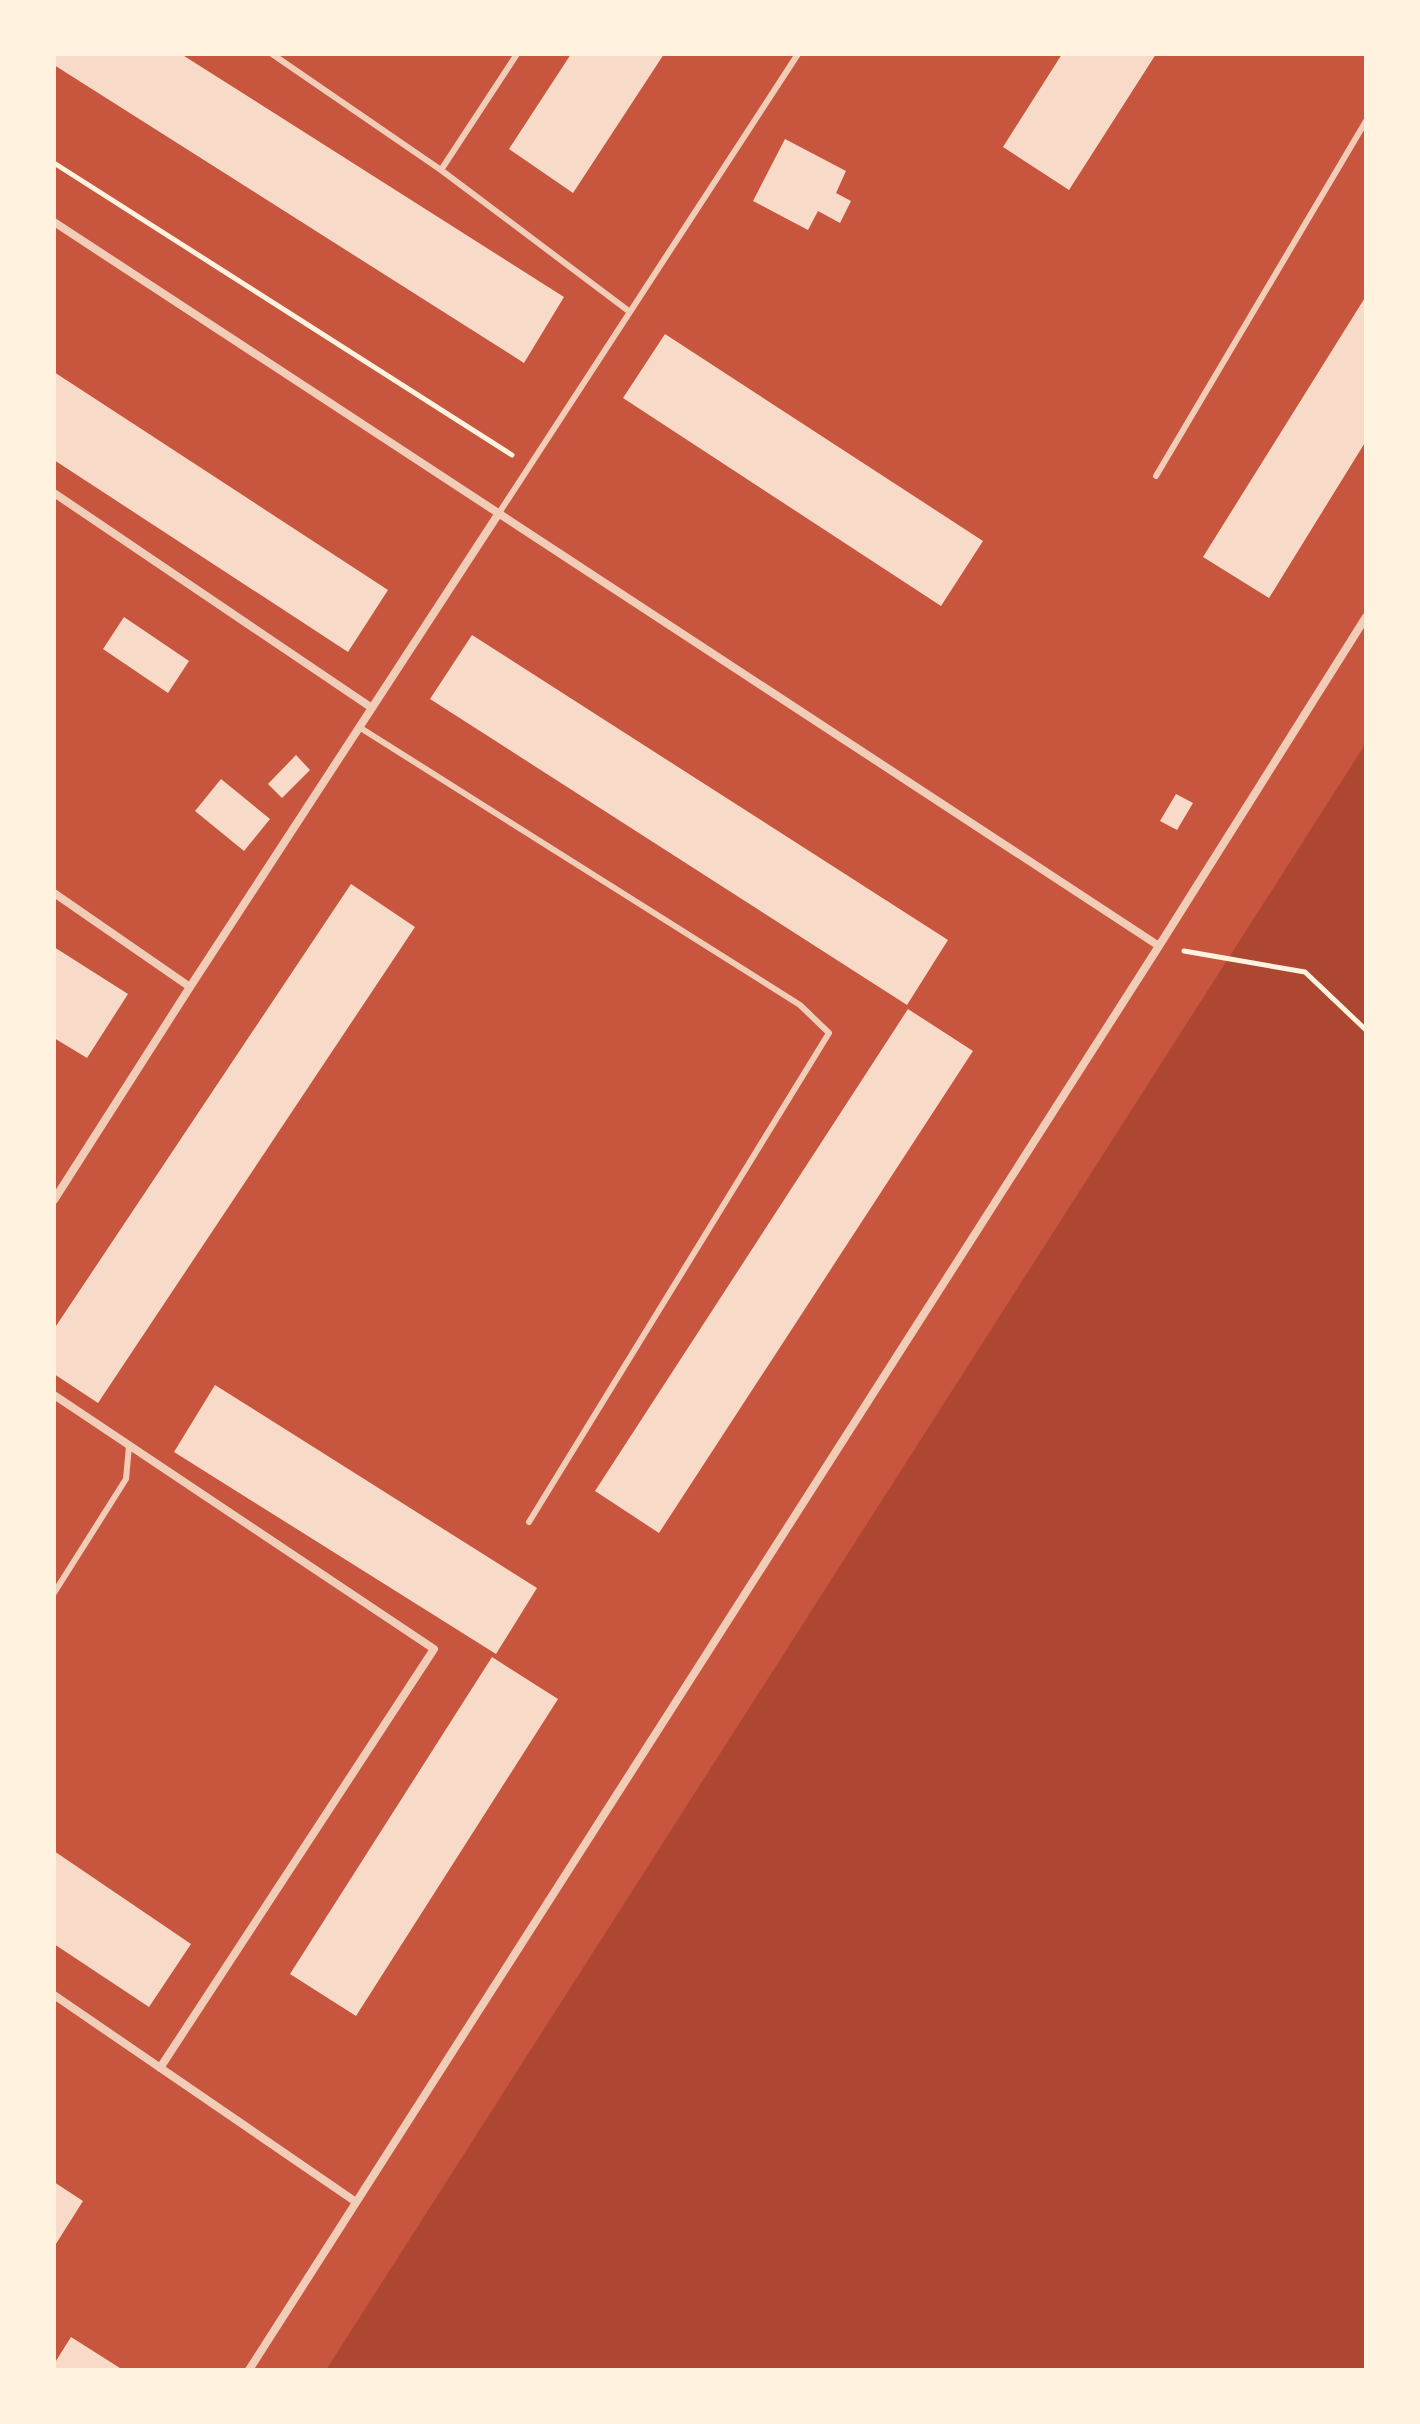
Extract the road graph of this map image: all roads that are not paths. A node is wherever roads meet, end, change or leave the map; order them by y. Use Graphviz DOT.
graph roads {
  1 [pos="272,54"];
  2 [pos="517,54"];
  3 [pos="798,54"];
  4 [pos="1366,121"];
  5 [pos="441,170"];
  6 [pos="54,222"];
  7 [pos="630,312"];
  8 [pos="1156,476"];
  9 [pos="54,493"];
  10 [pos="499,513"];
  11 [pos="1366,617"];
  12 [pos="372,708"];
  13 [pos="359,727"];
  14 [pos="54,893"];
  15 [pos="1159,946"];
  16 [pos="190,987"];
  17 [pos="54,1200"];
  18 [pos="54,1395"];
  19 [pos="129,1446"];
  20 [pos="529,1522"];
  21 [pos="54,1593"];
  22 [pos="54,1995"];
  23 [pos="160,2068"];
  24 [pos="356,2202"];
  25 [pos="249,2370"];
  1 -- 5 [label="lane"];
  2 -- 5 [label="lane"];
  3 -- 7 [label="lane"];
  4 -- 8 [label="lane"];
  5 -- 7 [label="lane"];
  6 -- 10 [label="street"];
  7 -- 10 [label="lane"];
  9 -- 12 [label="street"];
  10 -- 12 [label="street"];
  10 -- 15 [label="street"];
  11 -- 15 [label="street"];
  12 -- 13 [label="street"];
  13 -- 16 [label="street"];
  13 -- 20 [label="lane"];
  14 -- 16 [label="street"];
  15 -- 24 [label="street"];
  16 -- 17 [label="street"];
  18 -- 19 [label="street"];
  19 -- 21 [label="lane"];
  19 -- 23 [label="street"];
  22 -- 23 [label="street"];
  23 -- 24 [label="street"];
  24 -- 25 [label="street"];
}
